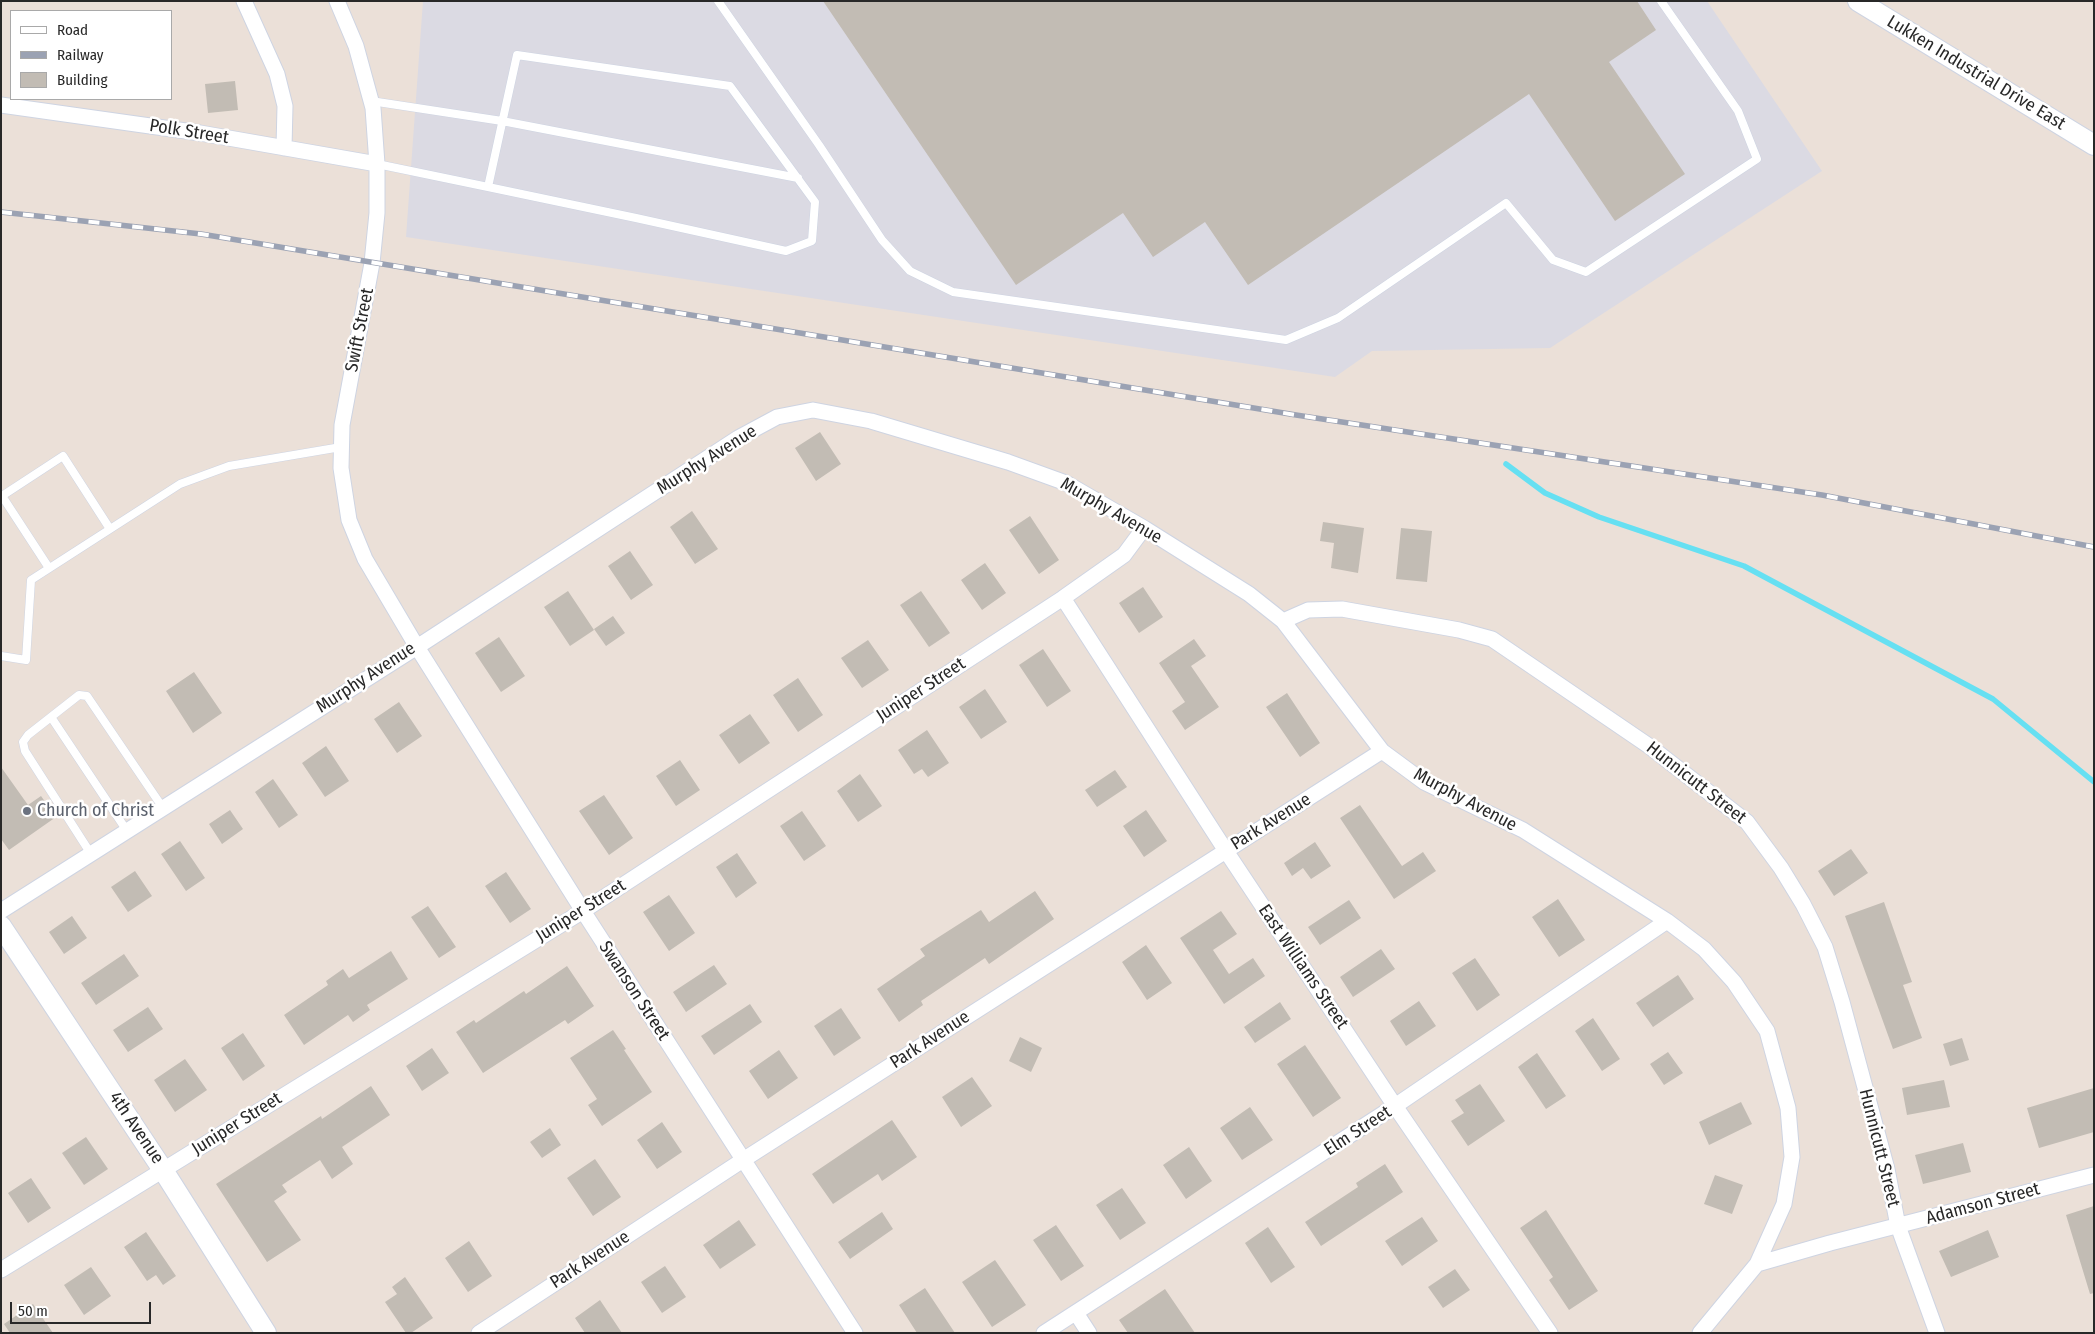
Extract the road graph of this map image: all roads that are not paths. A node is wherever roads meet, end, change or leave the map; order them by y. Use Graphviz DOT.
graph roads {
  1 [pos="244,1"];
  2 [pos="337,1"];
  3 [pos="718,1"];
  4 [pos="1662,1"];
  5 [pos="1858,1"];
  6 [pos="371,101"];
  7 [pos="1,105"];
  8 [pos="502,121"];
  9 [pos="2094,145"];
  10 [pos="284,148"];
  11 [pos="377,164"];
  12 [pos="798,178"];
  13 [pos="488,187"];
  14 [pos="341,447"];
  15 [pos="1144,528"];
  16 [pos="110,529"];
  17 [pos="49,568"];
  18 [pos="1063,598"];
  19 [pos="1283,622"];
  20 [pos="417,646"];
  21 [pos="1,656"];
  22 [pos="51,717"];
  23 [pos="1382,751"];
  24 [pos="163,808"];
  25 [pos="127,831"];
  26 [pos="1226,850"];
  27 [pos="91,854"];
  28 [pos="1,911"];
  29 [pos="583,911"];
  30 [pos="1667,921"];
  31 [pos="1,926"];
  32 [pos="1395,1106"];
  33 [pos="743,1160"];
  34 [pos="163,1170"];
  35 [pos="2094,1175"];
  36 [pos="1898,1226"];
  37 [pos="1757,1264"];
  38 [pos="1,1270"];
  39 [pos="1076,1313"];
  40 [pos="266,1333"];
  41 [pos="479,1333"];
  42 [pos="855,1333"];
  43 [pos="1044,1333"];
  44 [pos="1089,1333"];
  45 [pos="1550,1333"];
  46 [pos="1700,1333"];
  47 [pos="1937,1333"];
  1 -- 10 [label="street"];
  2 -- 6 [label="street, Swift Street"];
  3 -- 4 [label="lane"];
  5 -- 9 [label="street, Lukken Industrial Drive East"];
  6 -- 8 [label="lane"];
  6 -- 11 [label="street, Swift Street"];
  7 -- 10 [label="street, Polk Street"];
  8 -- 12 [label="lane"];
  8 -- 12 [label="lane"];
  8 -- 13 [label="lane"];
  10 -- 11 [label="street, Polk Street"];
  11 -- 13 [label="lane"];
  11 -- 14 [label="street, Swift Street"];
  12 -- 13 [label="lane"];
  14 -- 16 [label="lane"];
  14 -- 20 [label="street, Swift Street"];
  15 -- 18 [label="street, Juniper Street"];
  15 -- 19 [label="street, Murphy Avenue"];
  15 -- 20 [label="street, Murphy Avenue"];
  16 -- 17 [label="lane"];
  16 -- 17 [label="lane"];
  17 -- 21 [label="lane"];
  18 -- 26 [label="street, East Williams Street"];
  18 -- 29 [label="street, Juniper Street"];
  19 -- 23 [label="street, Murphy Avenue"];
  19 -- 36 [label="street, Hunnicutt Street"];
  20 -- 24 [label="street, Murphy Avenue"];
  20 -- 29 [label="street, Swanson Street"];
  22 -- 24 [label="lane"];
  22 -- 25 [label="lane"];
  22 -- 27 [label="lane"];
  23 -- 26 [label="street, Park Avenue"];
  23 -- 30 [label="street, Murphy Avenue"];
  24 -- 25 [label="street, Murphy Avenue"];
  25 -- 27 [label="street, Murphy Avenue"];
  26 -- 32 [label="street, East Williams Street"];
  26 -- 33 [label="street, Park Avenue"];
  27 -- 28 [label="street, Murphy Avenue"];
  29 -- 33 [label="street, Swanson Street"];
  29 -- 34 [label="street, Juniper Street"];
  30 -- 32 [label="street, Elm Street"];
  30 -- 37 [label="street, Murphy Avenue"];
  31 -- 34 [label="street, 4th Avenue"];
  32 -- 39 [label="street, Elm Street"];
  32 -- 45 [label="street, East Williams Street"];
  33 -- 41 [label="street, Park Avenue"];
  33 -- 42 [label="street, Swanson Street"];
  34 -- 38 [label="street, Juniper Street"];
  34 -- 40 [label="street, 4th Avenue"];
  35 -- 36 [label="street, Adamson Street"];
  36 -- 37 [label="street, Adamson Street"];
  36 -- 47 [label="street, Hunnicutt Street"];
  37 -- 46 [label="street, Murphy Avenue"];
  39 -- 43 [label="street, Elm Street"];
  39 -- 44 [label="street"];
}
